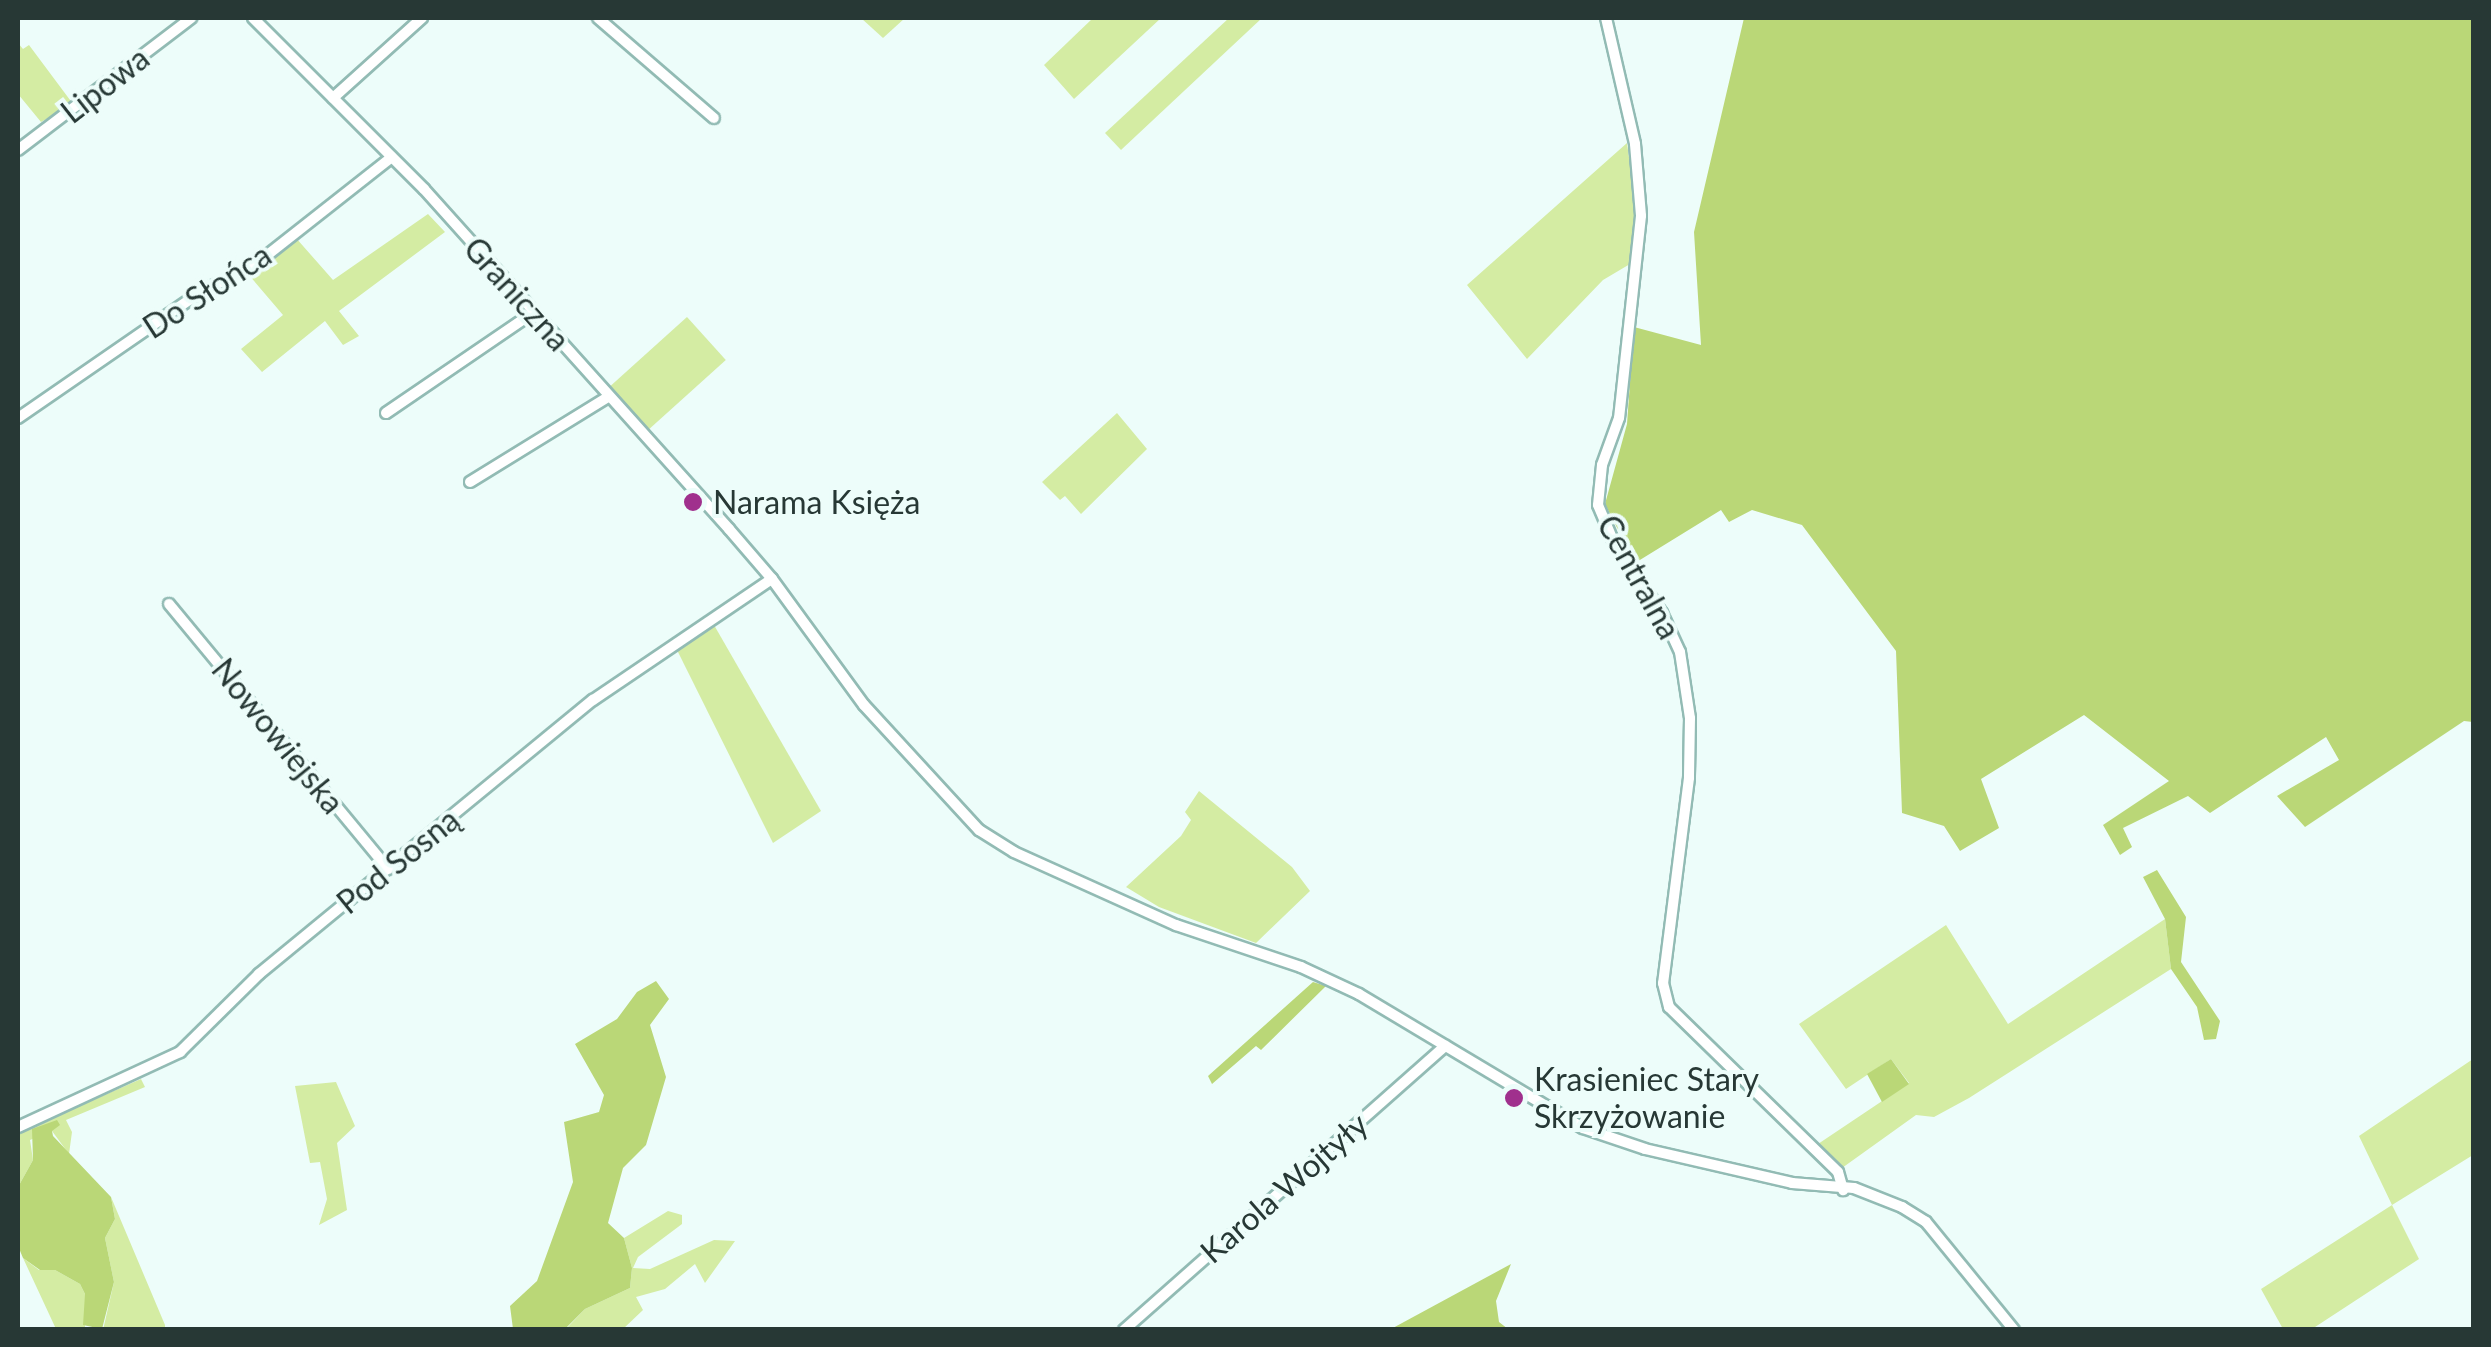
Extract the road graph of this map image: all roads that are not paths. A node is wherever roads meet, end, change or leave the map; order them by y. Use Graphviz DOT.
graph roads {
  1 [pos="191,18"];
  2 [pos="253,18"];
  3 [pos="422,18"];
  4 [pos="598,18"];
  5 [pos="1606,18"];
  6 [pos="334,98"];
  7 [pos="714,118"];
  8 [pos="18,150"];
  9 [pos="392,158"];
  10 [pos="534,312"];
  11 [pos="608,397"];
  12 [pos="386,413"];
  13 [pos="18,418"];
  14 [pos="470,482"];
  15 [pos="772,579"];
  16 [pos="169,604"];
  17 [pos="388,869"];
  18 [pos="1445,1046"];
  19 [pos="18,1128"];
  20 [pos="1843,1190"];
  21 [pos="1124,1330"];
  22 [pos="2014,1330"];
  1 -- 8 [label="street, Lipowa"];
  2 -- 6 [label="street, Graniczna"];
  3 -- 6 [label="street"];
  4 -- 7 [label="street"];
  5 -- 20 [label="street, Centralna"];
  6 -- 9 [label="street, Graniczna"];
  9 -- 10 [label="street, Graniczna"];
  9 -- 13 [label="street, Do Słońca"];
  10 -- 11 [label="street, Graniczna"];
  10 -- 12 [label="street"];
  11 -- 14 [label="street"];
  11 -- 15 [label="street, Graniczna"];
  15 -- 17 [label="street, Pod Sosną"];
  15 -- 18 [label="street, Graniczna"];
  16 -- 17 [label="street, Nowowiejska"];
  17 -- 19 [label="street, Pod Sosną"];
  18 -- 20 [label="street, Graniczna"];
  18 -- 21 [label="street, Karola Wojtyły"];
  20 -- 22 [label="street"];
}
